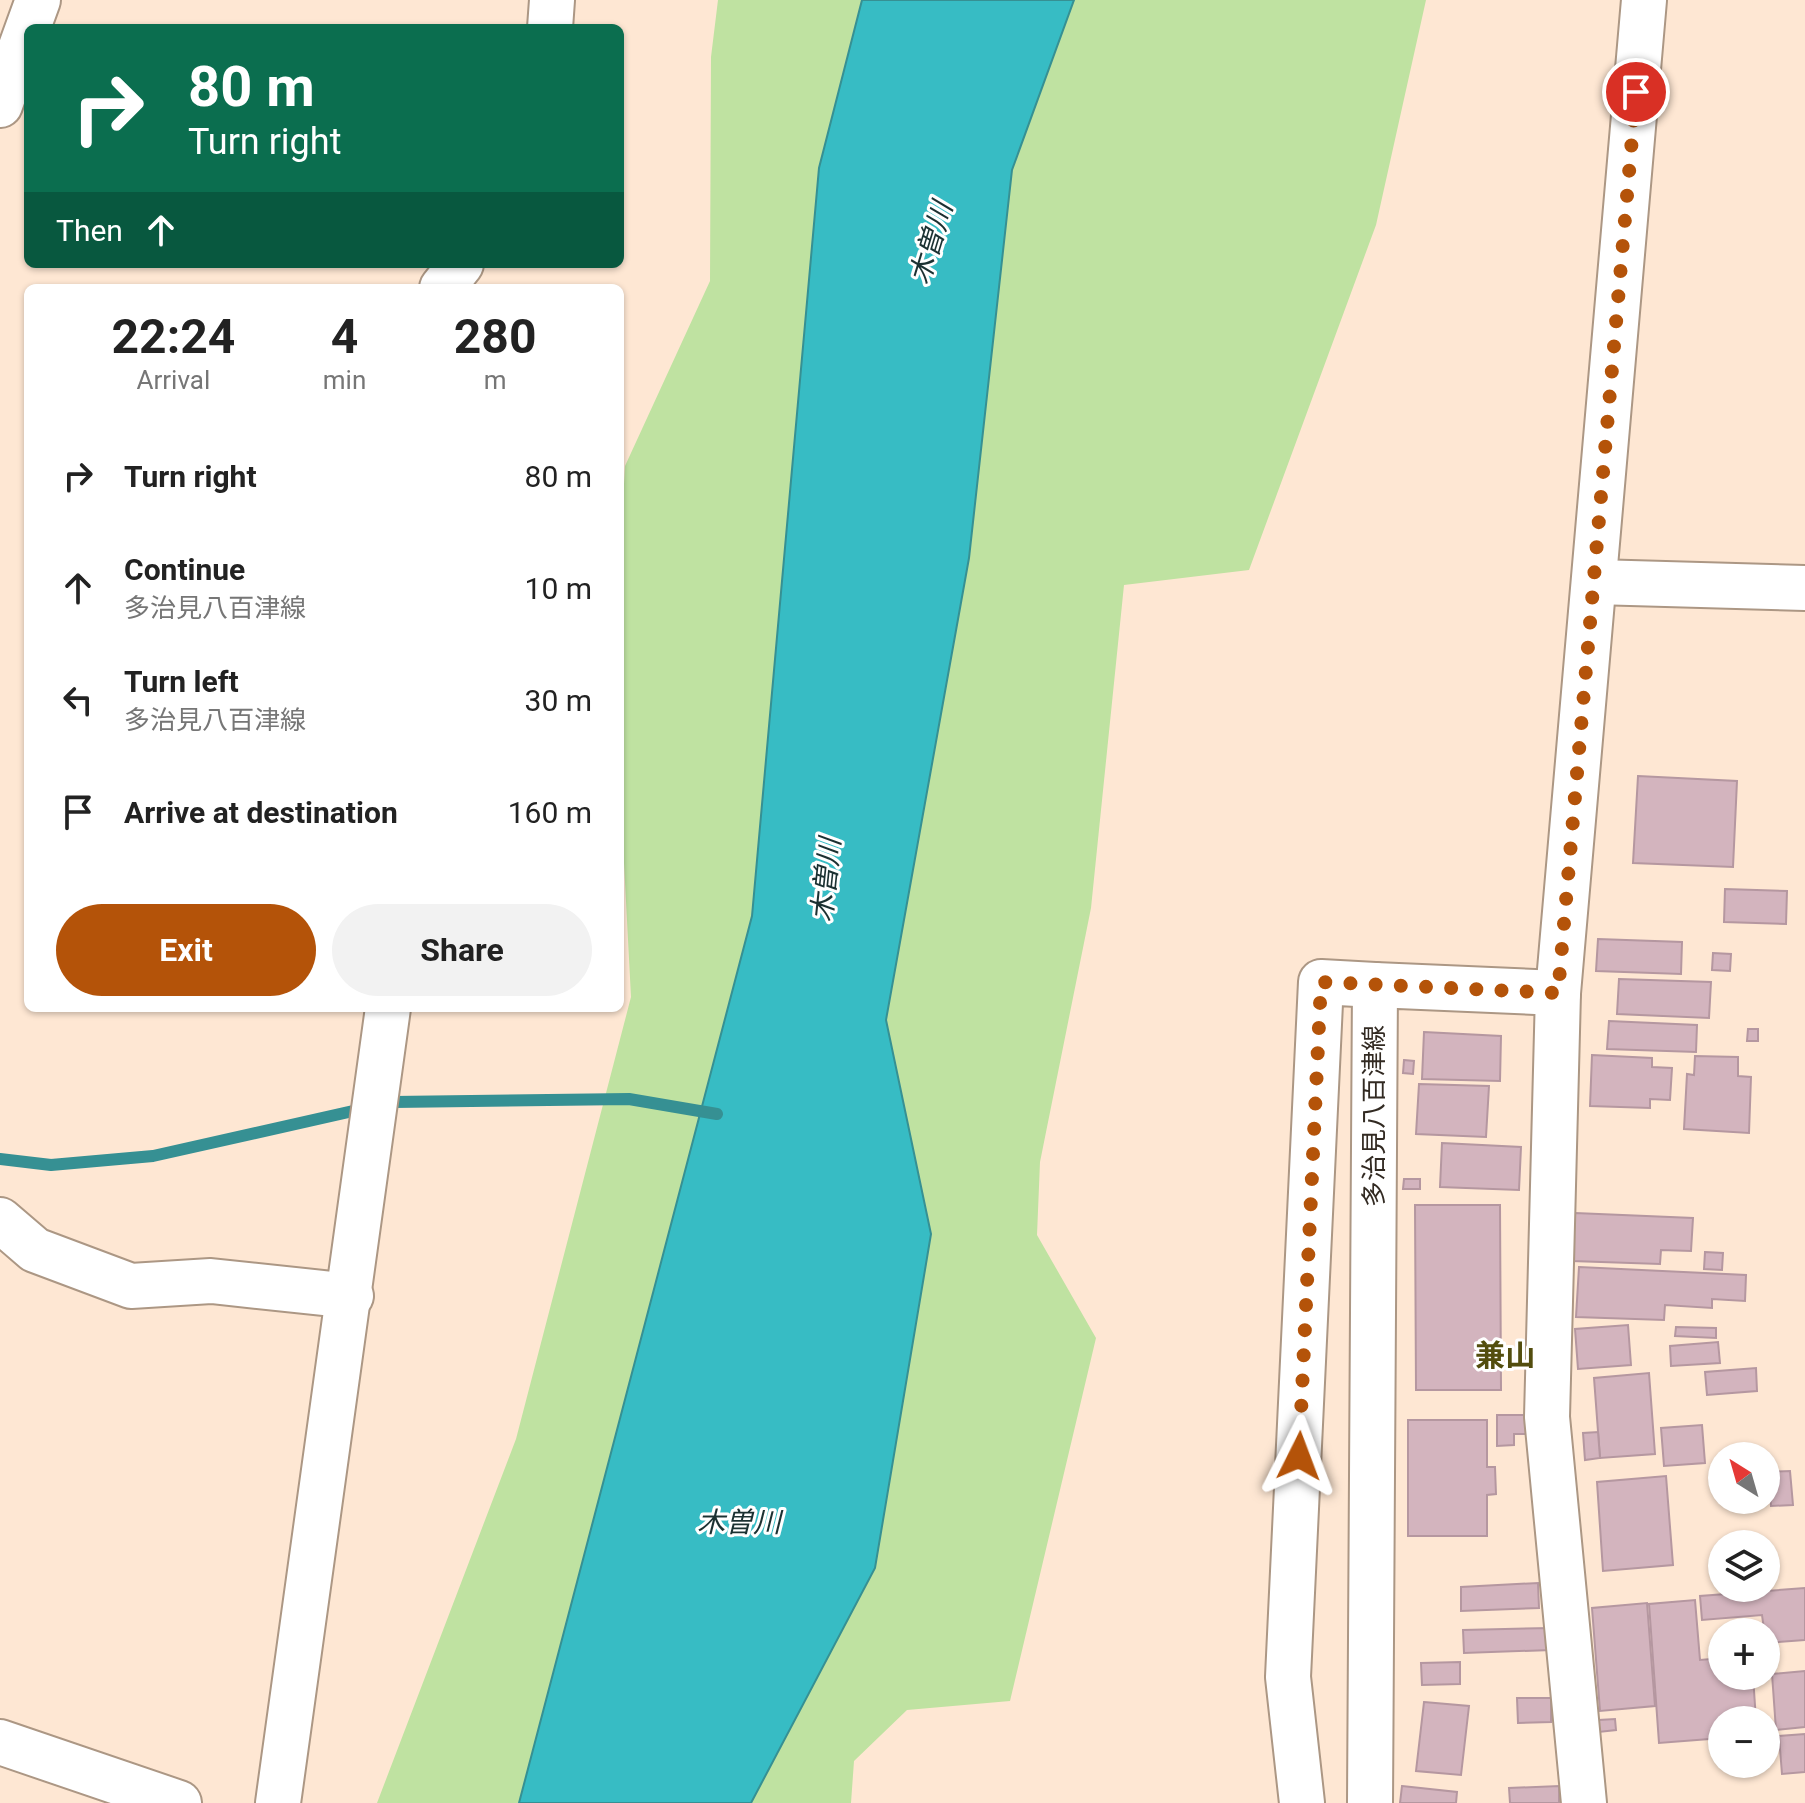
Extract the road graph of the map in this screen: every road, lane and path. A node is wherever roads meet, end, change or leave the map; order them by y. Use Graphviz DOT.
graph roads {
  1 [pos="38,0"];
  2 [pos="552,0"];
  3 [pos="1644,0"];
  4 [pos="29,24"];
  5 [pos="550,24"];
  6 [pos="24,39"];
  7 [pos="0,105"];
  8 [pos="458,268"];
  9 [pos="445,284"];
  10 [pos="1595,582"];
  11 [pos="1805,588"];
  12 [pos="1375,985"];
  13 [pos="1558,993"];
  14 [pos="387,1012"];
  15 [pos="0,1220"];
  16 [pos="351,1296"];
  17 [pos="0,1742"];
  18 [pos="179,1803"];
  19 [pos="278,1803"];
  20 [pos="1302,1803"];
  21 [pos="1370,1803"];
  22 [pos="1584,1803"];
  1 -- 4 [label="street"];
  2 -- 5 [label="street"];
  3 -- 10 [label="street"];
  6 -- 7 [label="street"];
  8 -- 9 [label="street"];
  10 -- 11 [label="street"];
  10 -- 13 [label="street"];
  12 -- 13 [label="street"];
  12 -- 20 [label="street"];
  12 -- 21 [label="street, 多治見八百津線"];
  13 -- 22 [label="street"];
  14 -- 16 [label="street"];
  15 -- 16 [label="street"];
  16 -- 19 [label="street"];
  17 -- 18 [label="street"];
}
